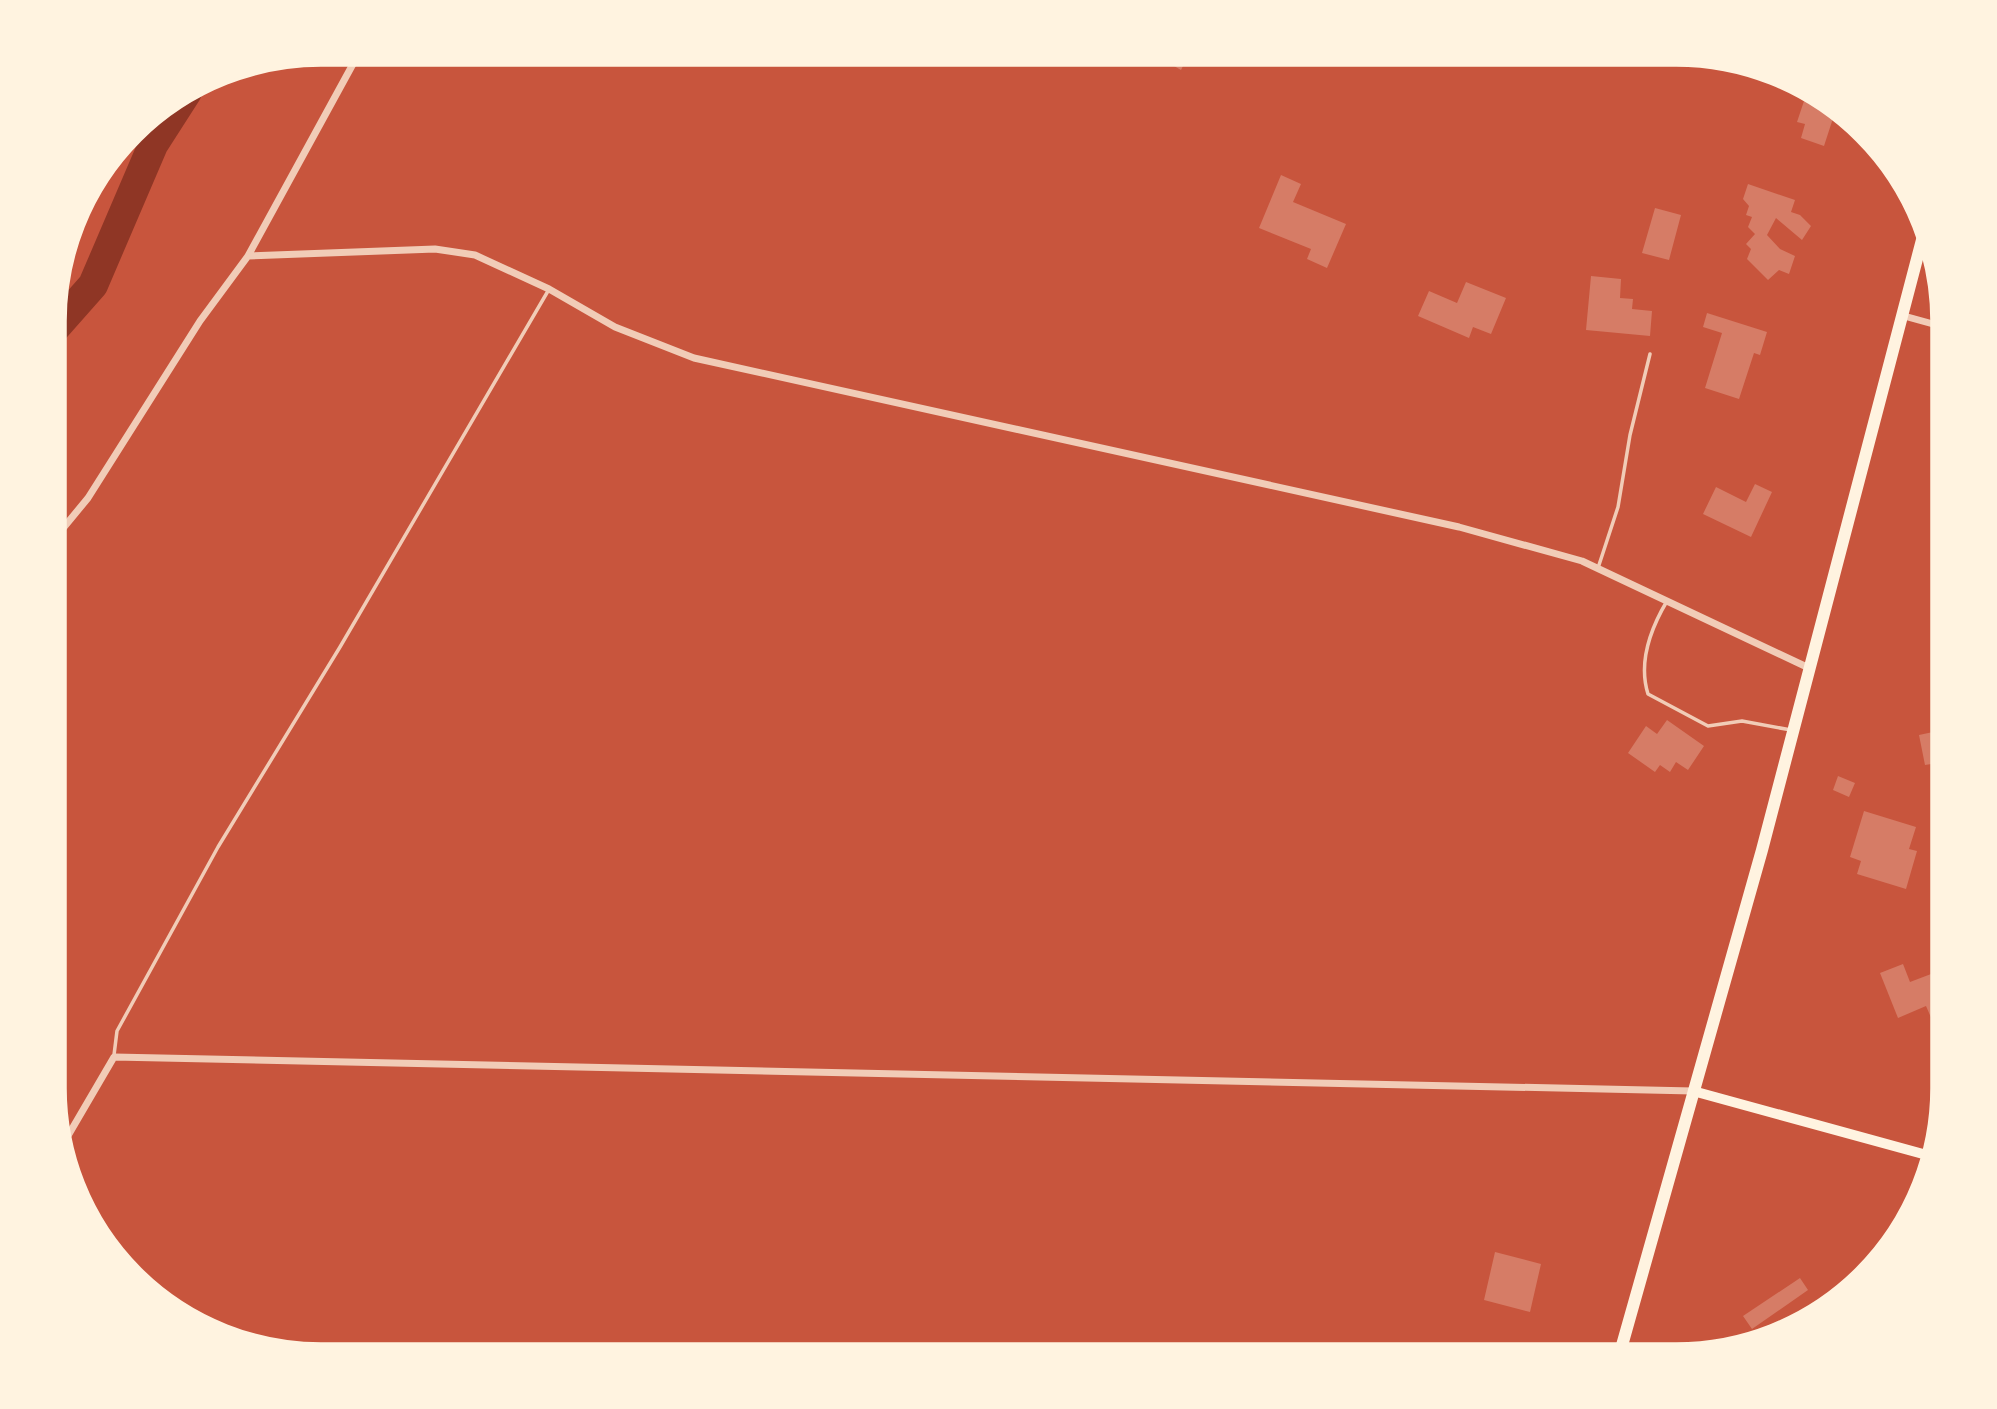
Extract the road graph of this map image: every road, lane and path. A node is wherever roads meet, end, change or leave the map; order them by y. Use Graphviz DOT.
graph roads {
  1 [pos="352,65"];
  2 [pos="1921,244"];
  3 [pos="248,256"];
  4 [pos="549,289"];
  5 [pos="1903,316"];
  6 [pos="1932,324"];
  7 [pos="1650,354"];
  8 [pos="65,526"];
  9 [pos="1598,568"];
  10 [pos="1667,601"];
  11 [pos="1809,668"];
  12 [pos="1793,731"];
  13 [pos="114,1057"];
  14 [pos="1693,1091"];
  15 [pos="69,1134"];
  16 [pos="1924,1154"];
  17 [pos="1622,1344"];
  1 -- 3 [label="street"];
  2 -- 5 [label="main road"];
  3 -- 4 [label="street"];
  3 -- 8 [label="street"];
  4 -- 9 [label="street"];
  4 -- 13 [label="lane"];
  5 -- 6 [label="street"];
  5 -- 11 [label="main road"];
  7 -- 9 [label="lane"];
  9 -- 10 [label="street"];
  10 -- 11 [label="street"];
  10 -- 12 [label="lane"];
  11 -- 12 [label="main road"];
  12 -- 14 [label="main road"];
  13 -- 14 [label="street"];
  13 -- 15 [label="street"];
  14 -- 16 [label="main road"];
  14 -- 17 [label="main road"];
}
